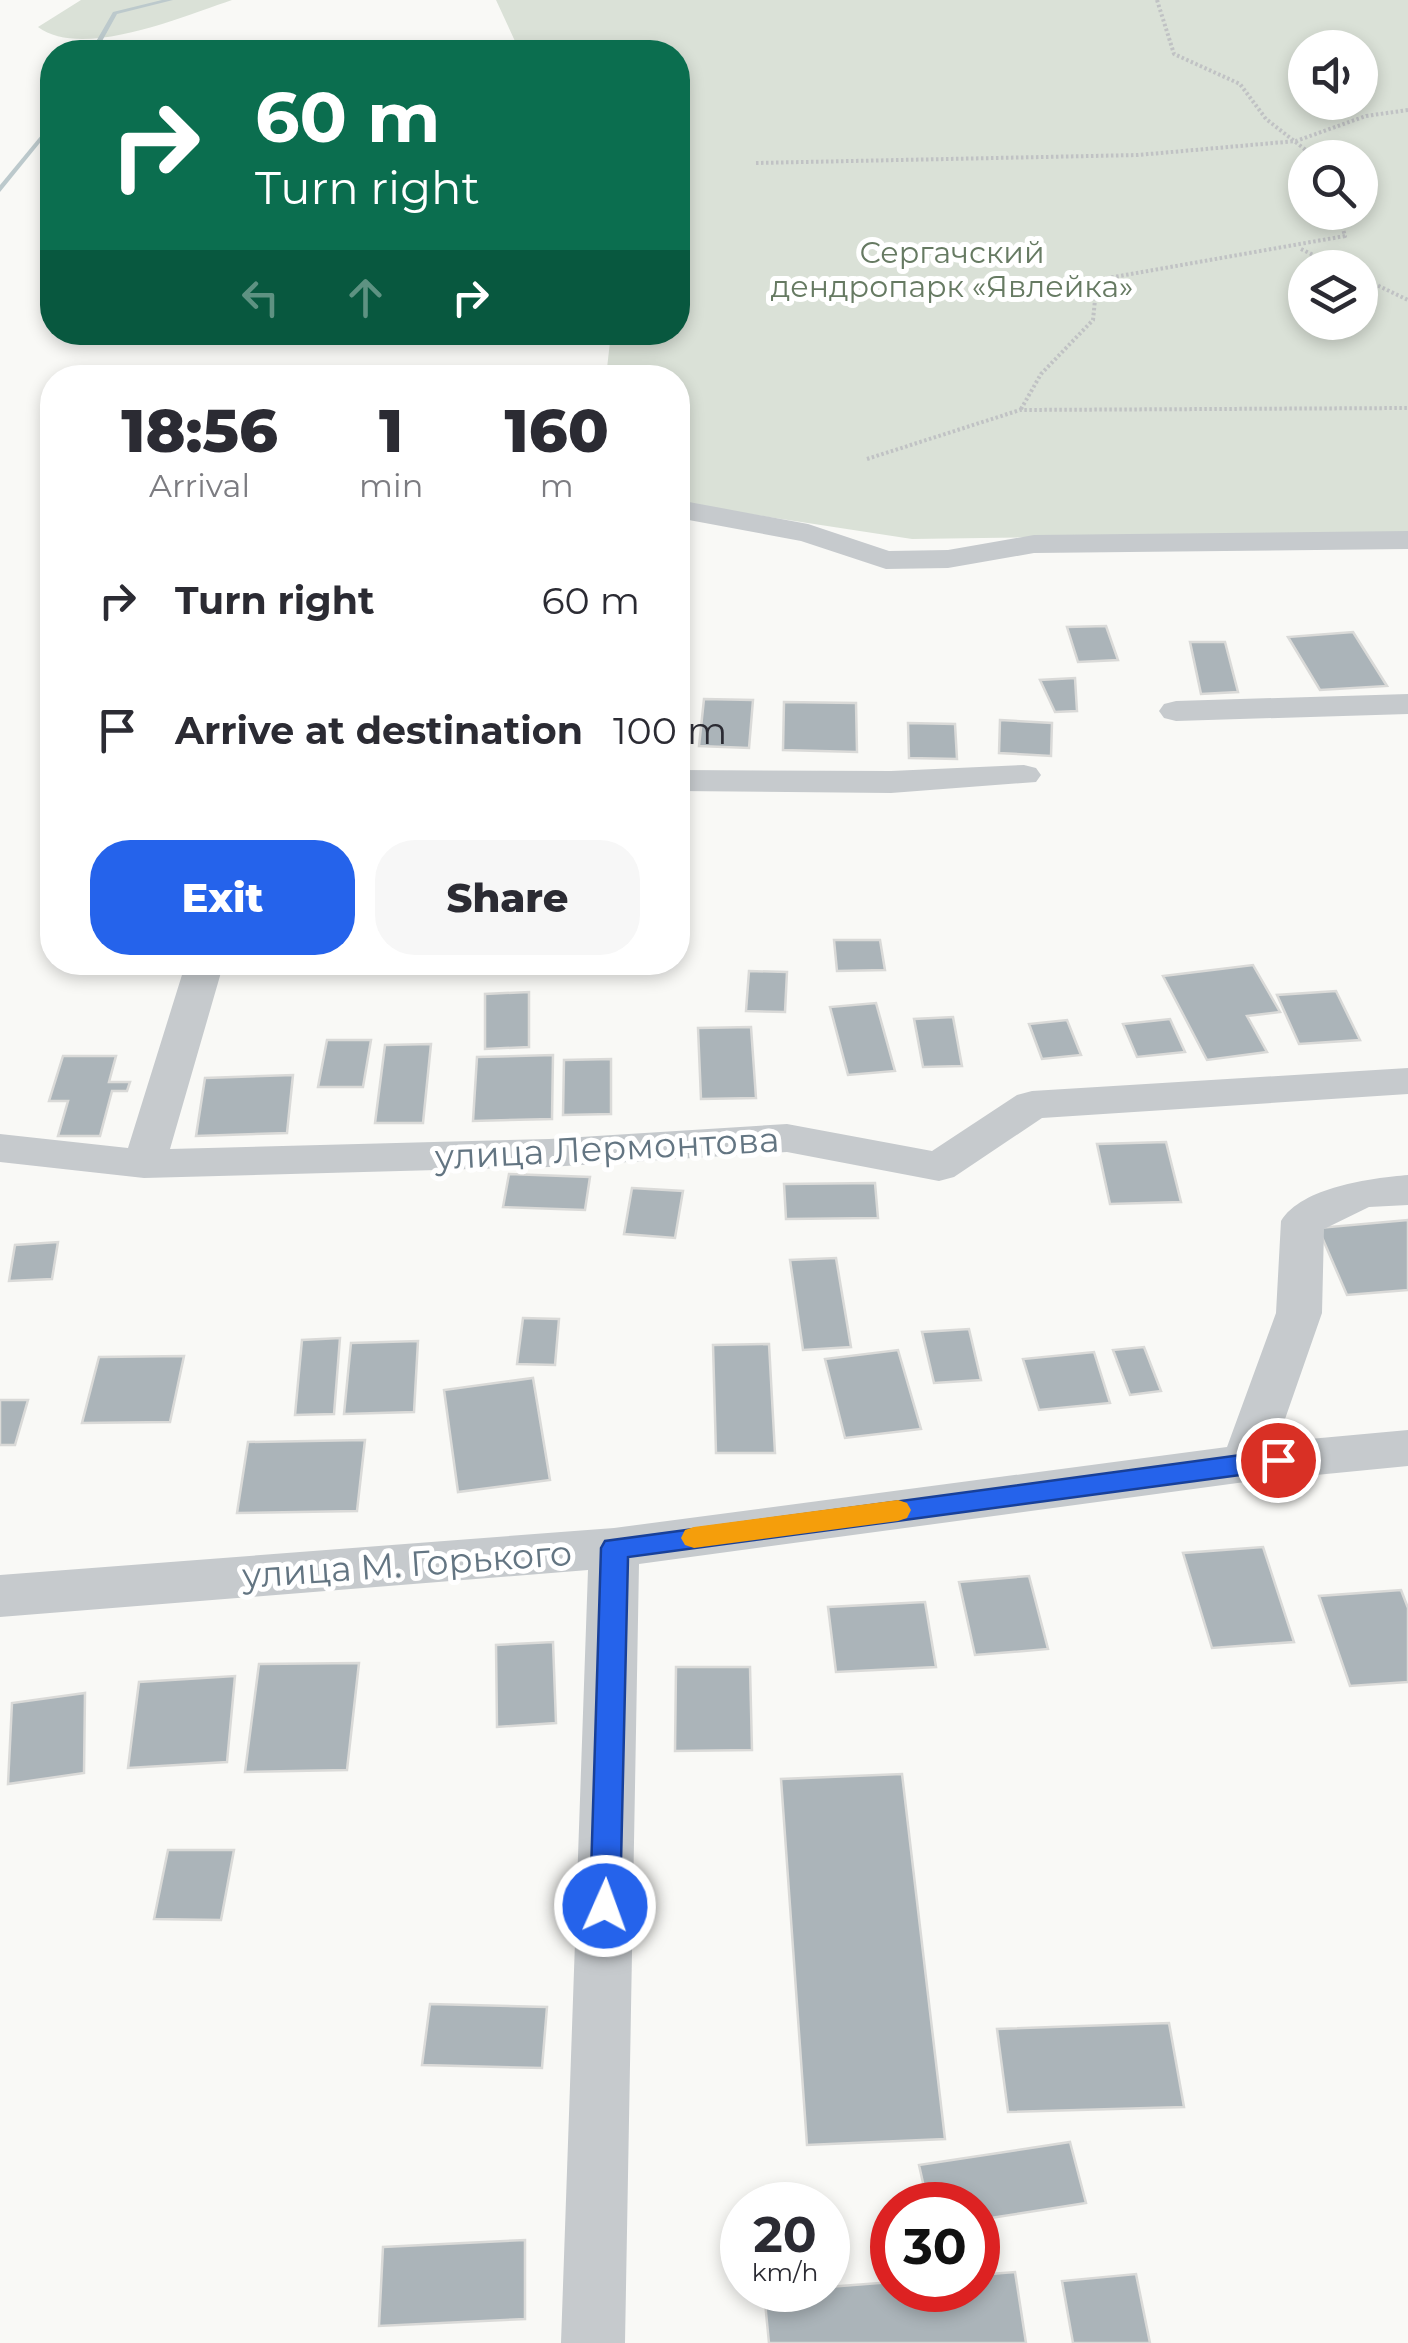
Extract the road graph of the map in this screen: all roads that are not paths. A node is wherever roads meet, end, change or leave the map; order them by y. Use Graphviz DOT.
graph roads {
  1 [pos="690,511"];
  2 [pos="1408,540"];
  3 [pos="1408,704"];
  4 [pos="1176,711"];
  5 [pos="1024,775"];
  6 [pos="690,781"];
  7 [pos="202,975"];
  8 [pos="1408,1080"];
  9 [pos="0,1148"];
  10 [pos="144,1164"];
  11 [pos="1408,1190"];
  12 [pos="1408,1448"];
  13 [pos="1245,1463"];
  14 [pos="614,1548"];
  15 [pos="0,1596"];
  16 [pos="593,2343"];
  1 -- 2 [label="street"];
  3 -- 4 [label="street"];
  5 -- 6 [label="street"];
  7 -- 10 [label="street"];
  8 -- 10 [label="street, улица Лермонтова"];
  9 -- 10 [label="street, улица Лермонтова"];
  11 -- 13 [label="street"];
  12 -- 13 [label="street, улица М. Горького"];
  13 -- 14 [label="street, улица М. Горького"];
  14 -- 15 [label="street, улица М. Горького"];
  14 -- 16 [label="street"];
}
